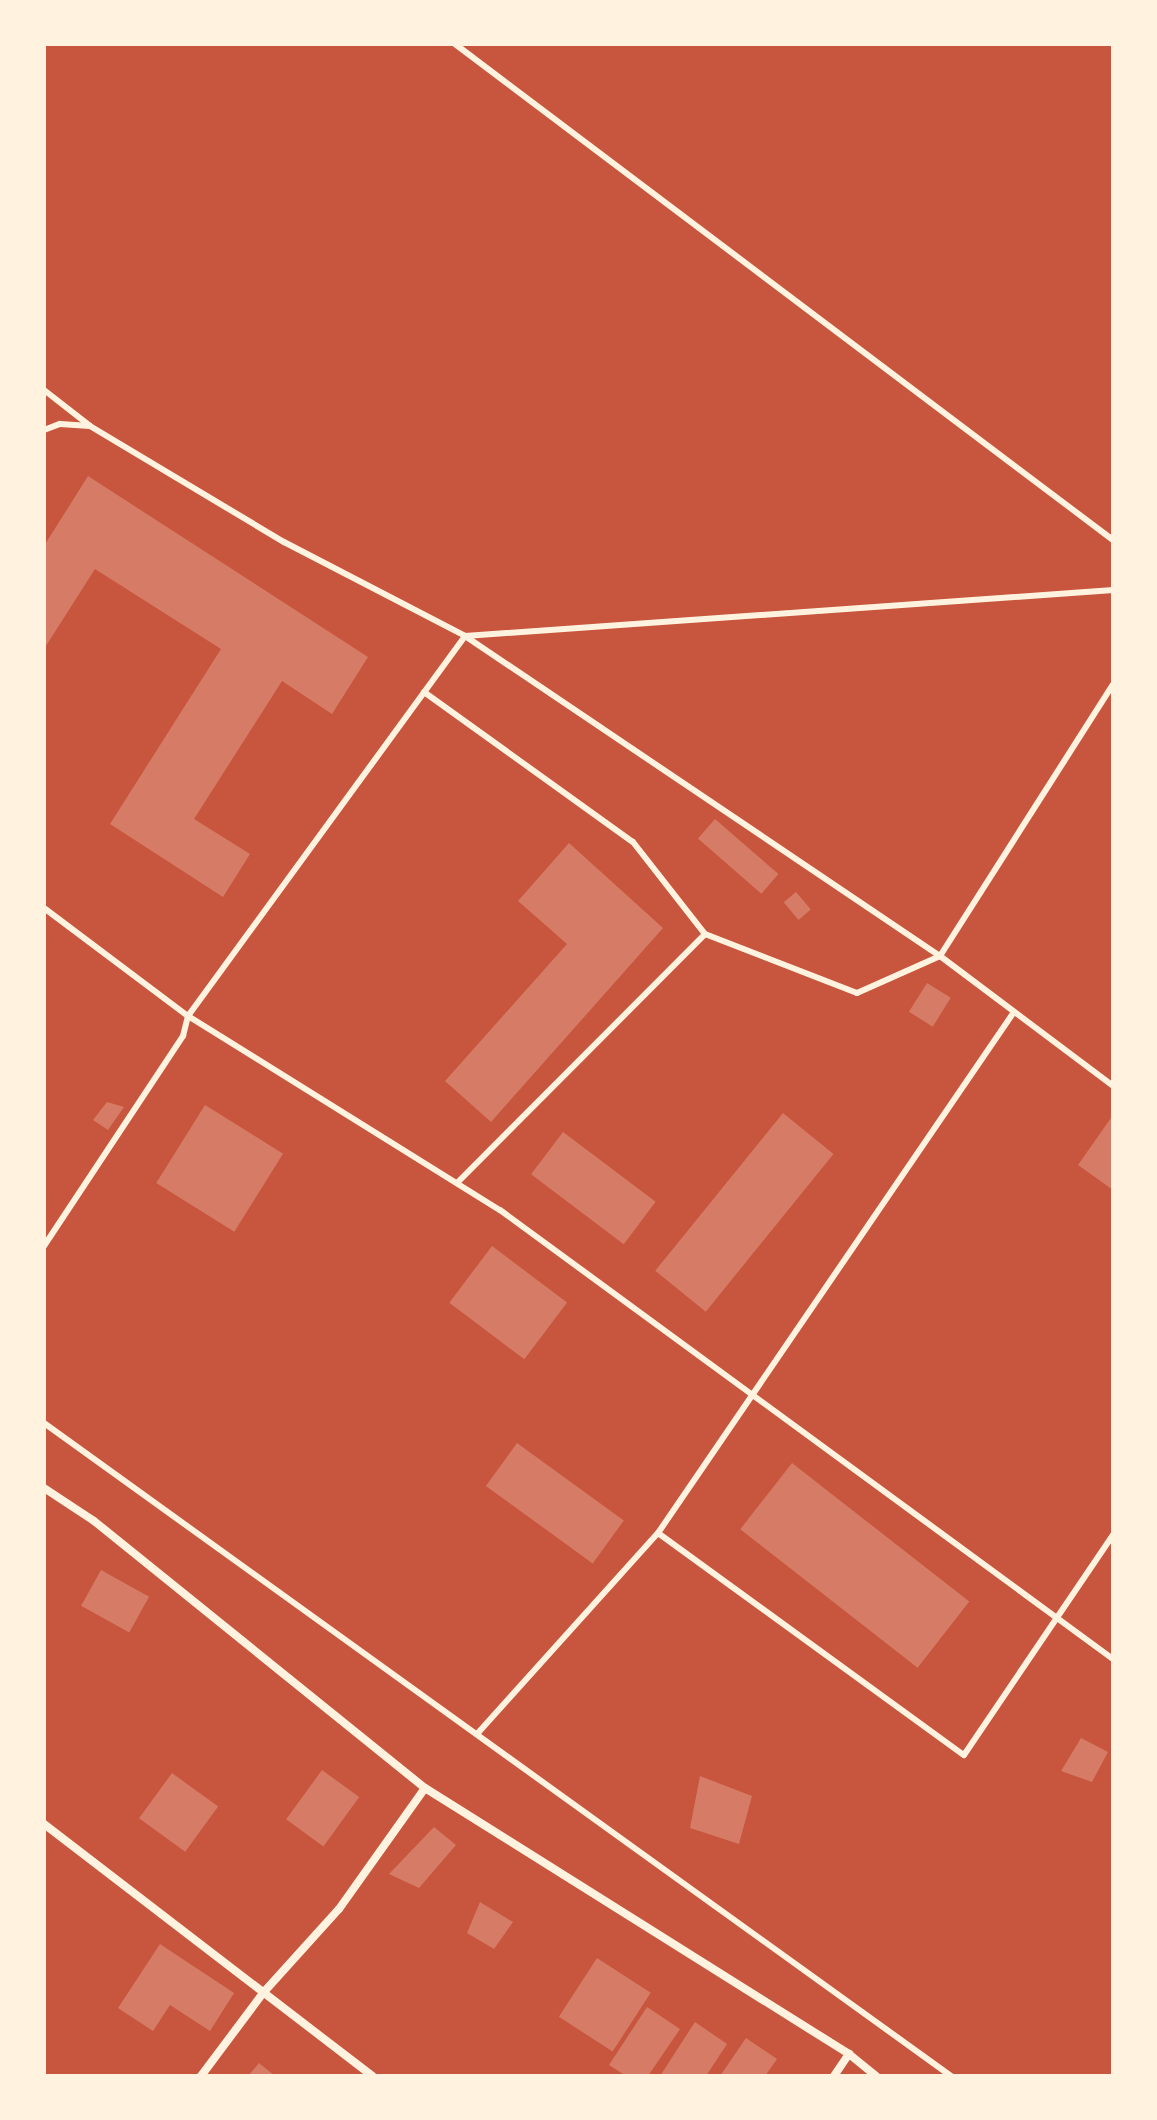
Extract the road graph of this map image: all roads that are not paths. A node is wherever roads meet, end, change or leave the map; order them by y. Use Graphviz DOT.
graph roads {
  1 [pos="455,44"];
  2 [pos="44,390"];
  3 [pos="90,426"];
  4 [pos="44,430"];
  5 [pos="1113,540"];
  6 [pos="1113,590"];
  7 [pos="465,636"];
  8 [pos="1113,684"];
  9 [pos="424,692"];
  10 [pos="44,908"];
  11 [pos="705,934"];
  12 [pos="940,956"];
  13 [pos="1014,1012"];
  14 [pos="188,1016"];
  15 [pos="1113,1086"];
  16 [pos="457,1183"];
  17 [pos="44,1246"];
  18 [pos="754,1396"];
  19 [pos="44,1423"];
  20 [pos="44,1488"];
  21 [pos="658,1533"];
  22 [pos="1113,1535"];
  23 [pos="1057,1618"];
  24 [pos="1113,1659"];
  25 [pos="477,1734"];
  26 [pos="425,1788"];
  27 [pos="44,1824"];
  28 [pos="263,1993"];
  29 [pos="849,2054"];
  30 [pos="201,2076"];
  31 [pos="372,2076"];
  32 [pos="834,2076"];
  33 [pos="876,2076"];
  34 [pos="951,2076"];
  1 -- 5 [label="lane"];
  2 -- 3 [label="lane"];
  3 -- 4 [label="lane"];
  3 -- 7 [label="lane"];
  6 -- 7 [label="lane"];
  7 -- 9 [label="lane"];
  7 -- 12 [label="lane"];
  8 -- 12 [label="lane"];
  9 -- 11 [label="lane"];
  9 -- 14 [label="lane"];
  10 -- 14 [label="lane"];
  11 -- 12 [label="lane"];
  11 -- 16 [label="lane"];
  12 -- 13 [label="lane"];
  13 -- 15 [label="lane"];
  13 -- 18 [label="lane"];
  14 -- 16 [label="lane"];
  14 -- 17 [label="lane"];
  16 -- 18 [label="lane"];
  18 -- 21 [label="lane"];
  18 -- 23 [label="lane"];
  19 -- 25 [label="lane"];
  20 -- 26 [label="street"];
  21 -- 23 [label="lane"];
  21 -- 25 [label="lane"];
  22 -- 23 [label="lane"];
  23 -- 24 [label="lane"];
  25 -- 34 [label="lane"];
  26 -- 28 [label="street"];
  26 -- 29 [label="street"];
  27 -- 28 [label="street"];
  28 -- 30 [label="street"];
  28 -- 31 [label="street"];
  29 -- 32 [label="street"];
  29 -- 33 [label="street"];
}
